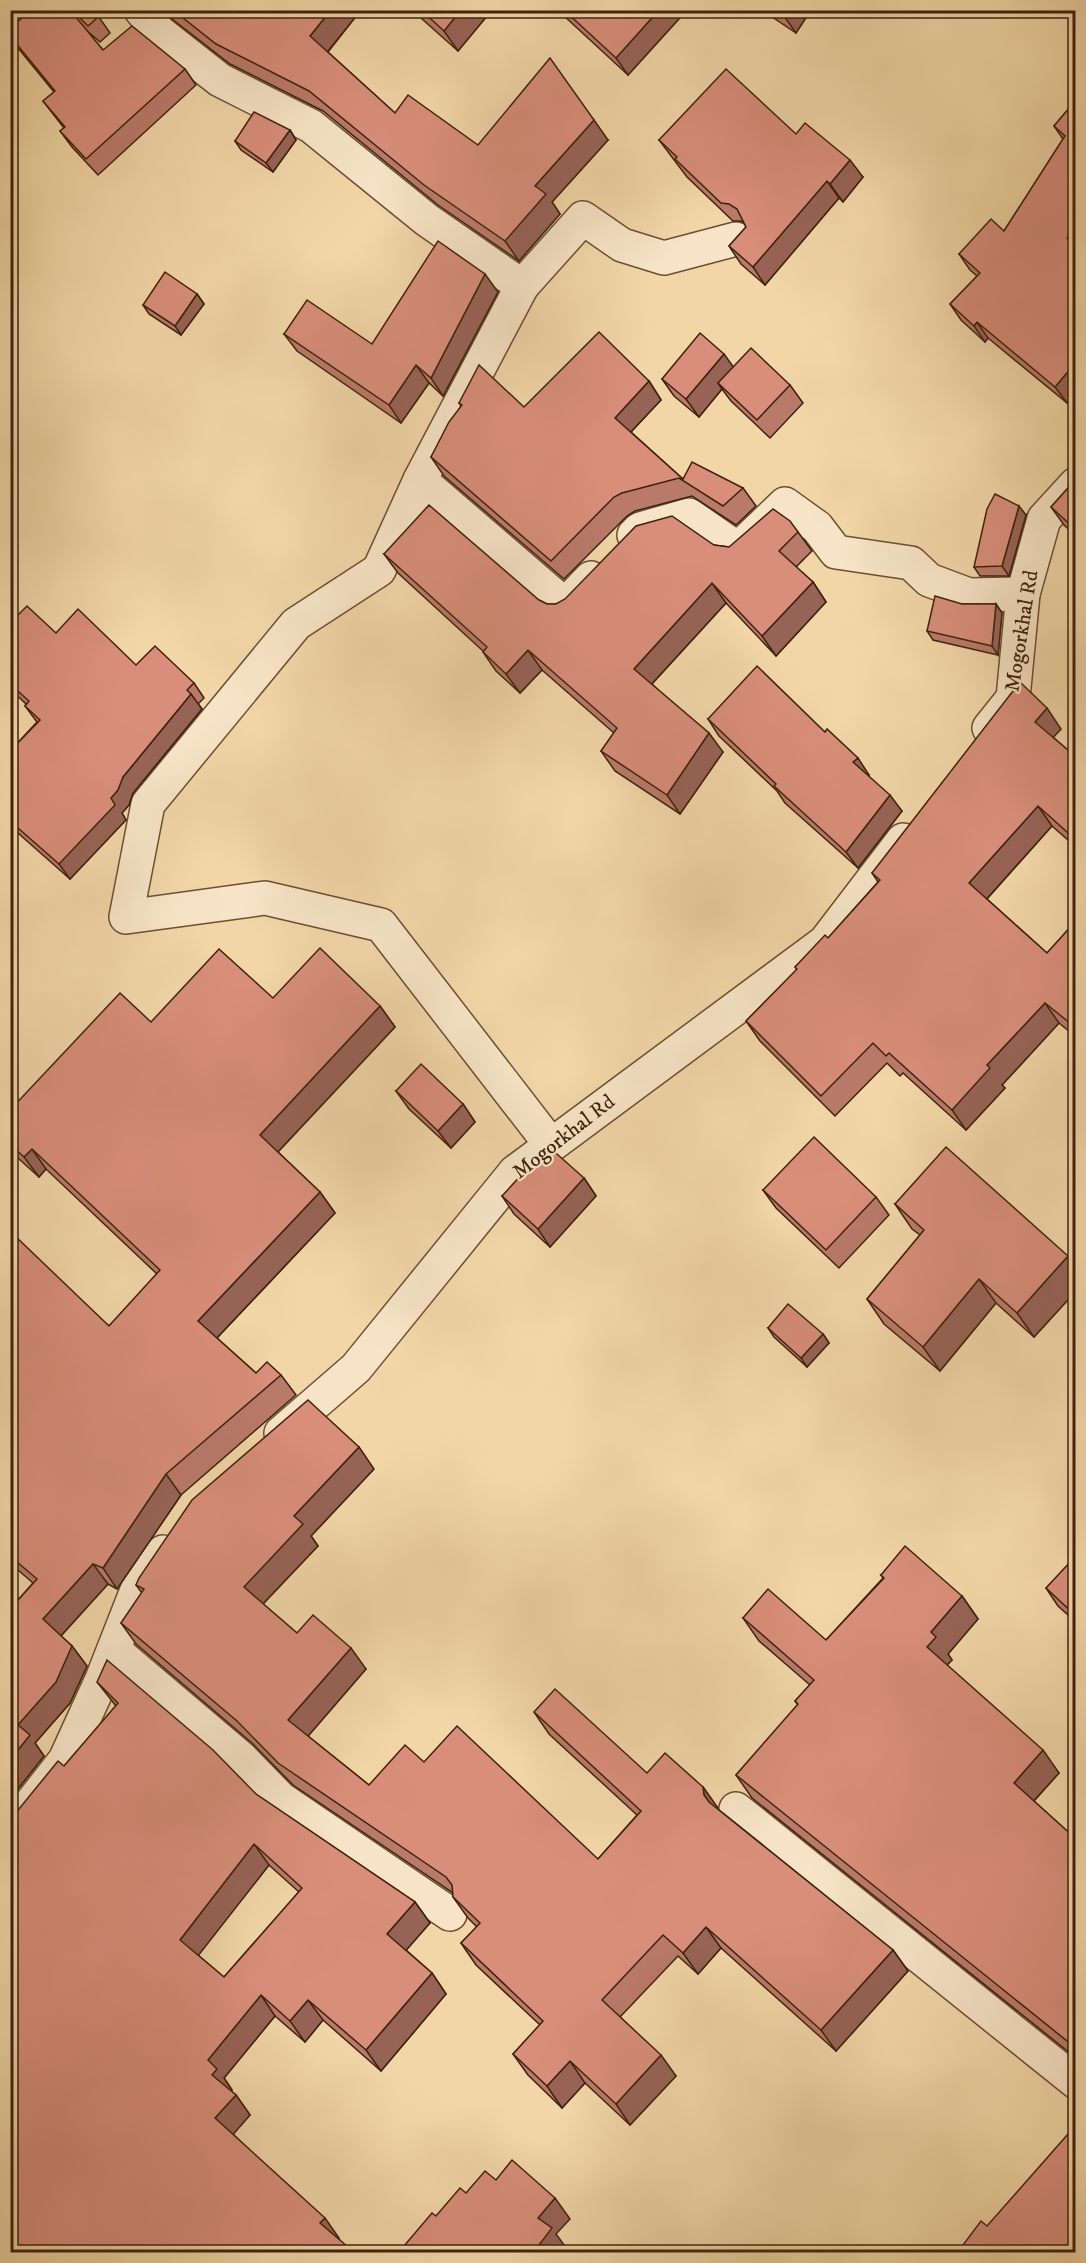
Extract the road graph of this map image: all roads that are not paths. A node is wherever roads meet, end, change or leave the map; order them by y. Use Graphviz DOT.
graph roads {
  1 [pos="141,10"];
  2 [pos="736,239"];
  3 [pos="522,286"];
  4 [pos="420,480"];
  5 [pos="1076,484"];
  6 [pos="1023,594"];
  7 [pos="971,752"];
  8 [pos="923,814"];
  9 [pos="551,1145"];
  10 [pos="256,1454"];
  11 [pos="180,1527"];
  12 [pos="114,1650"];
  13 [pos="736,1809"];
  14 [pos="10,1830"];
  15 [pos="450,1914"];
  16 [pos="1076,2082"];
  1 -- 3 [label="street"];
  2 -- 3 [label="street"];
  3 -- 4 [label="street"];
  4 -- 6 [label="street"];
  4 -- 9 [label="street"];
  5 -- 6 [label="street, Mogorkhal Rd"];
  6 -- 7 [label="street, Mogorkhal Rd"];
  8 -- 9 [label="street, Mogorkhal Rd"];
  9 -- 10 [label="street, Mogorkhal Rd"];
  11 -- 12 [label="street"];
  12 -- 14 [label="street"];
  12 -- 15 [label="street"];
  13 -- 16 [label="street"];
}
